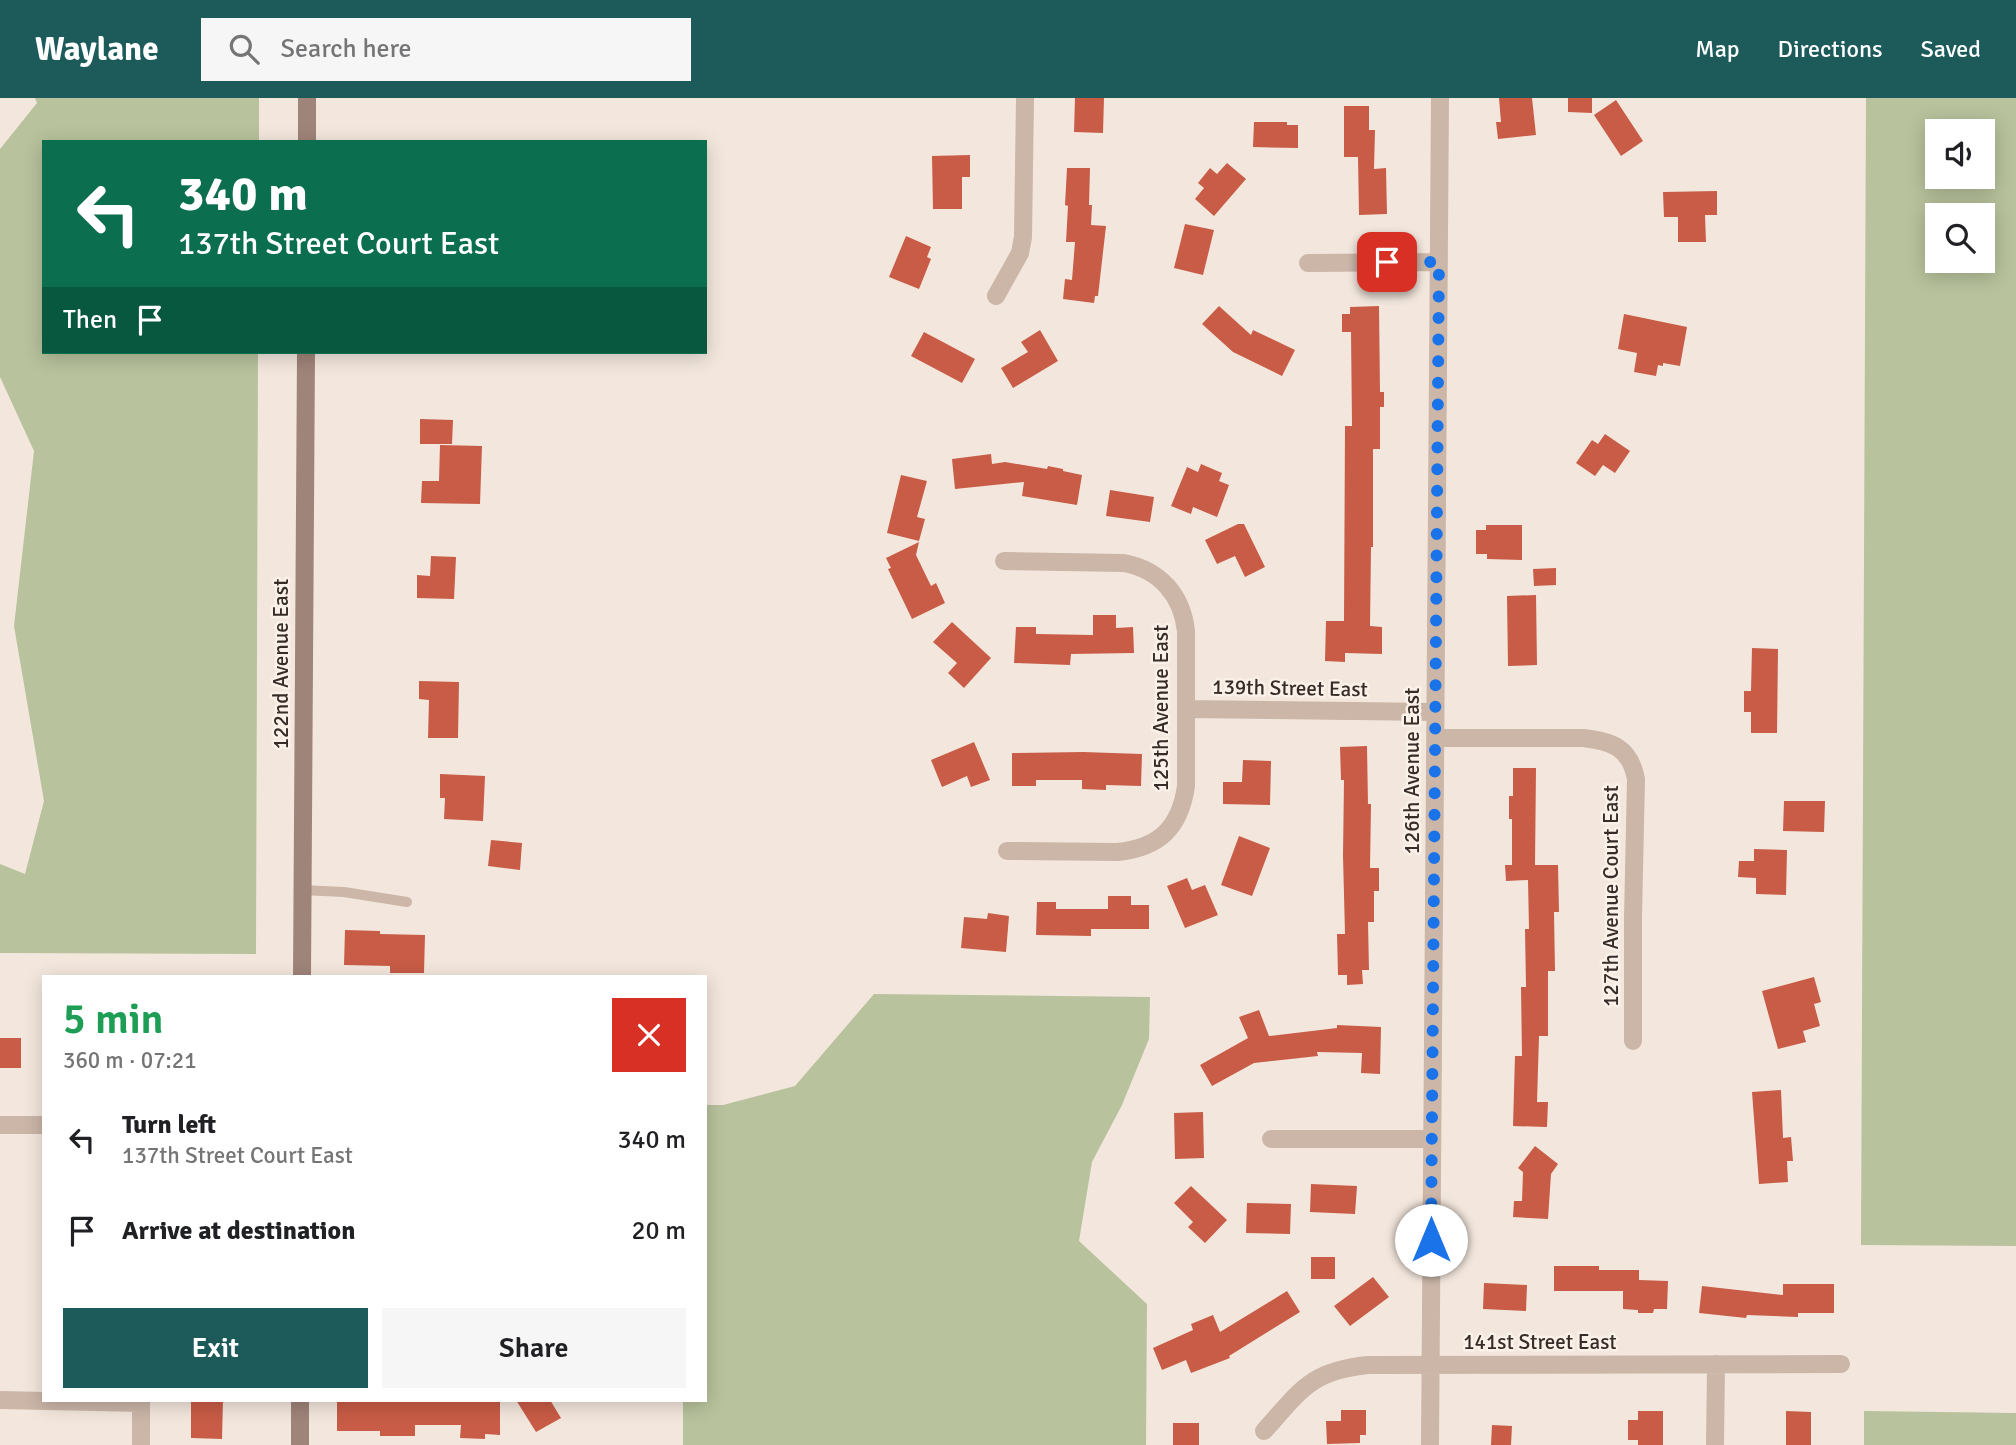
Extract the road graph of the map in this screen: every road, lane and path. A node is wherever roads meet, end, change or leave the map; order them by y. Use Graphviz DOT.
graph roads {
  1 [pos="307,98"];
  2 [pos="1025,98"];
  3 [pos="1440,98"];
  4 [pos="307,140"];
  5 [pos="1439,262"];
  6 [pos="1308,263"];
  7 [pos="996,296"];
  8 [pos="306,354"];
  9 [pos="1004,561"];
  10 [pos="1187,709"];
  11 [pos="1435,712"];
  12 [pos="1435,738"];
  13 [pos="1007,851"];
  14 [pos="302,890"];
  15 [pos="407,902"];
  16 [pos="302,975"];
  17 [pos="1633,1041"];
  18 [pos="0,1125"];
  19 [pos="42,1125"];
  20 [pos="1271,1139"];
  21 [pos="1432,1139"];
  22 [pos="1716,1364"];
  23 [pos="1841,1364"];
  24 [pos="1430,1365"];
  25 [pos="0,1401"];
  26 [pos="42,1401"];
  27 [pos="141,1402"];
  28 [pos="300,1402"];
  29 [pos="1264,1431"];
  30 [pos="141,1445"];
  31 [pos="300,1445"];
  32 [pos="1430,1445"];
  33 [pos="1715,1445"];
  1 -- 4 [label="main road"];
  2 -- 7 [label="street"];
  3 -- 5 [label="street, 126th Avenue East"];
  5 -- 6 [label="street"];
  5 -- 11 [label="street, 126th Avenue East"];
  8 -- 14 [label="main road, 122nd Avenue East"];
  9 -- 10 [label="street, 125th Avenue East"];
  10 -- 11 [label="street, 139th Street East"];
  10 -- 13 [label="street, 125th Avenue East"];
  11 -- 12 [label="street, 126th Avenue East"];
  12 -- 17 [label="street, 127th Avenue Court East"];
  12 -- 21 [label="street, 126th Avenue East"];
  14 -- 15 [label="lane"];
  14 -- 16 [label="main road, 122nd Avenue East"];
  18 -- 19 [label="street"];
  20 -- 21 [label="street"];
  21 -- 24 [label="street, 126th Avenue East"];
  22 -- 23 [label="street, 141st Street East"];
  22 -- 24 [label="street, 141st Street East"];
  22 -- 33 [label="street"];
  24 -- 29 [label="street, 141st Street East"];
  24 -- 32 [label="street, 126th Avenue East"];
  25 -- 26 [label="street"];
  27 -- 30 [label="street"];
  28 -- 31 [label="main road"];
}
